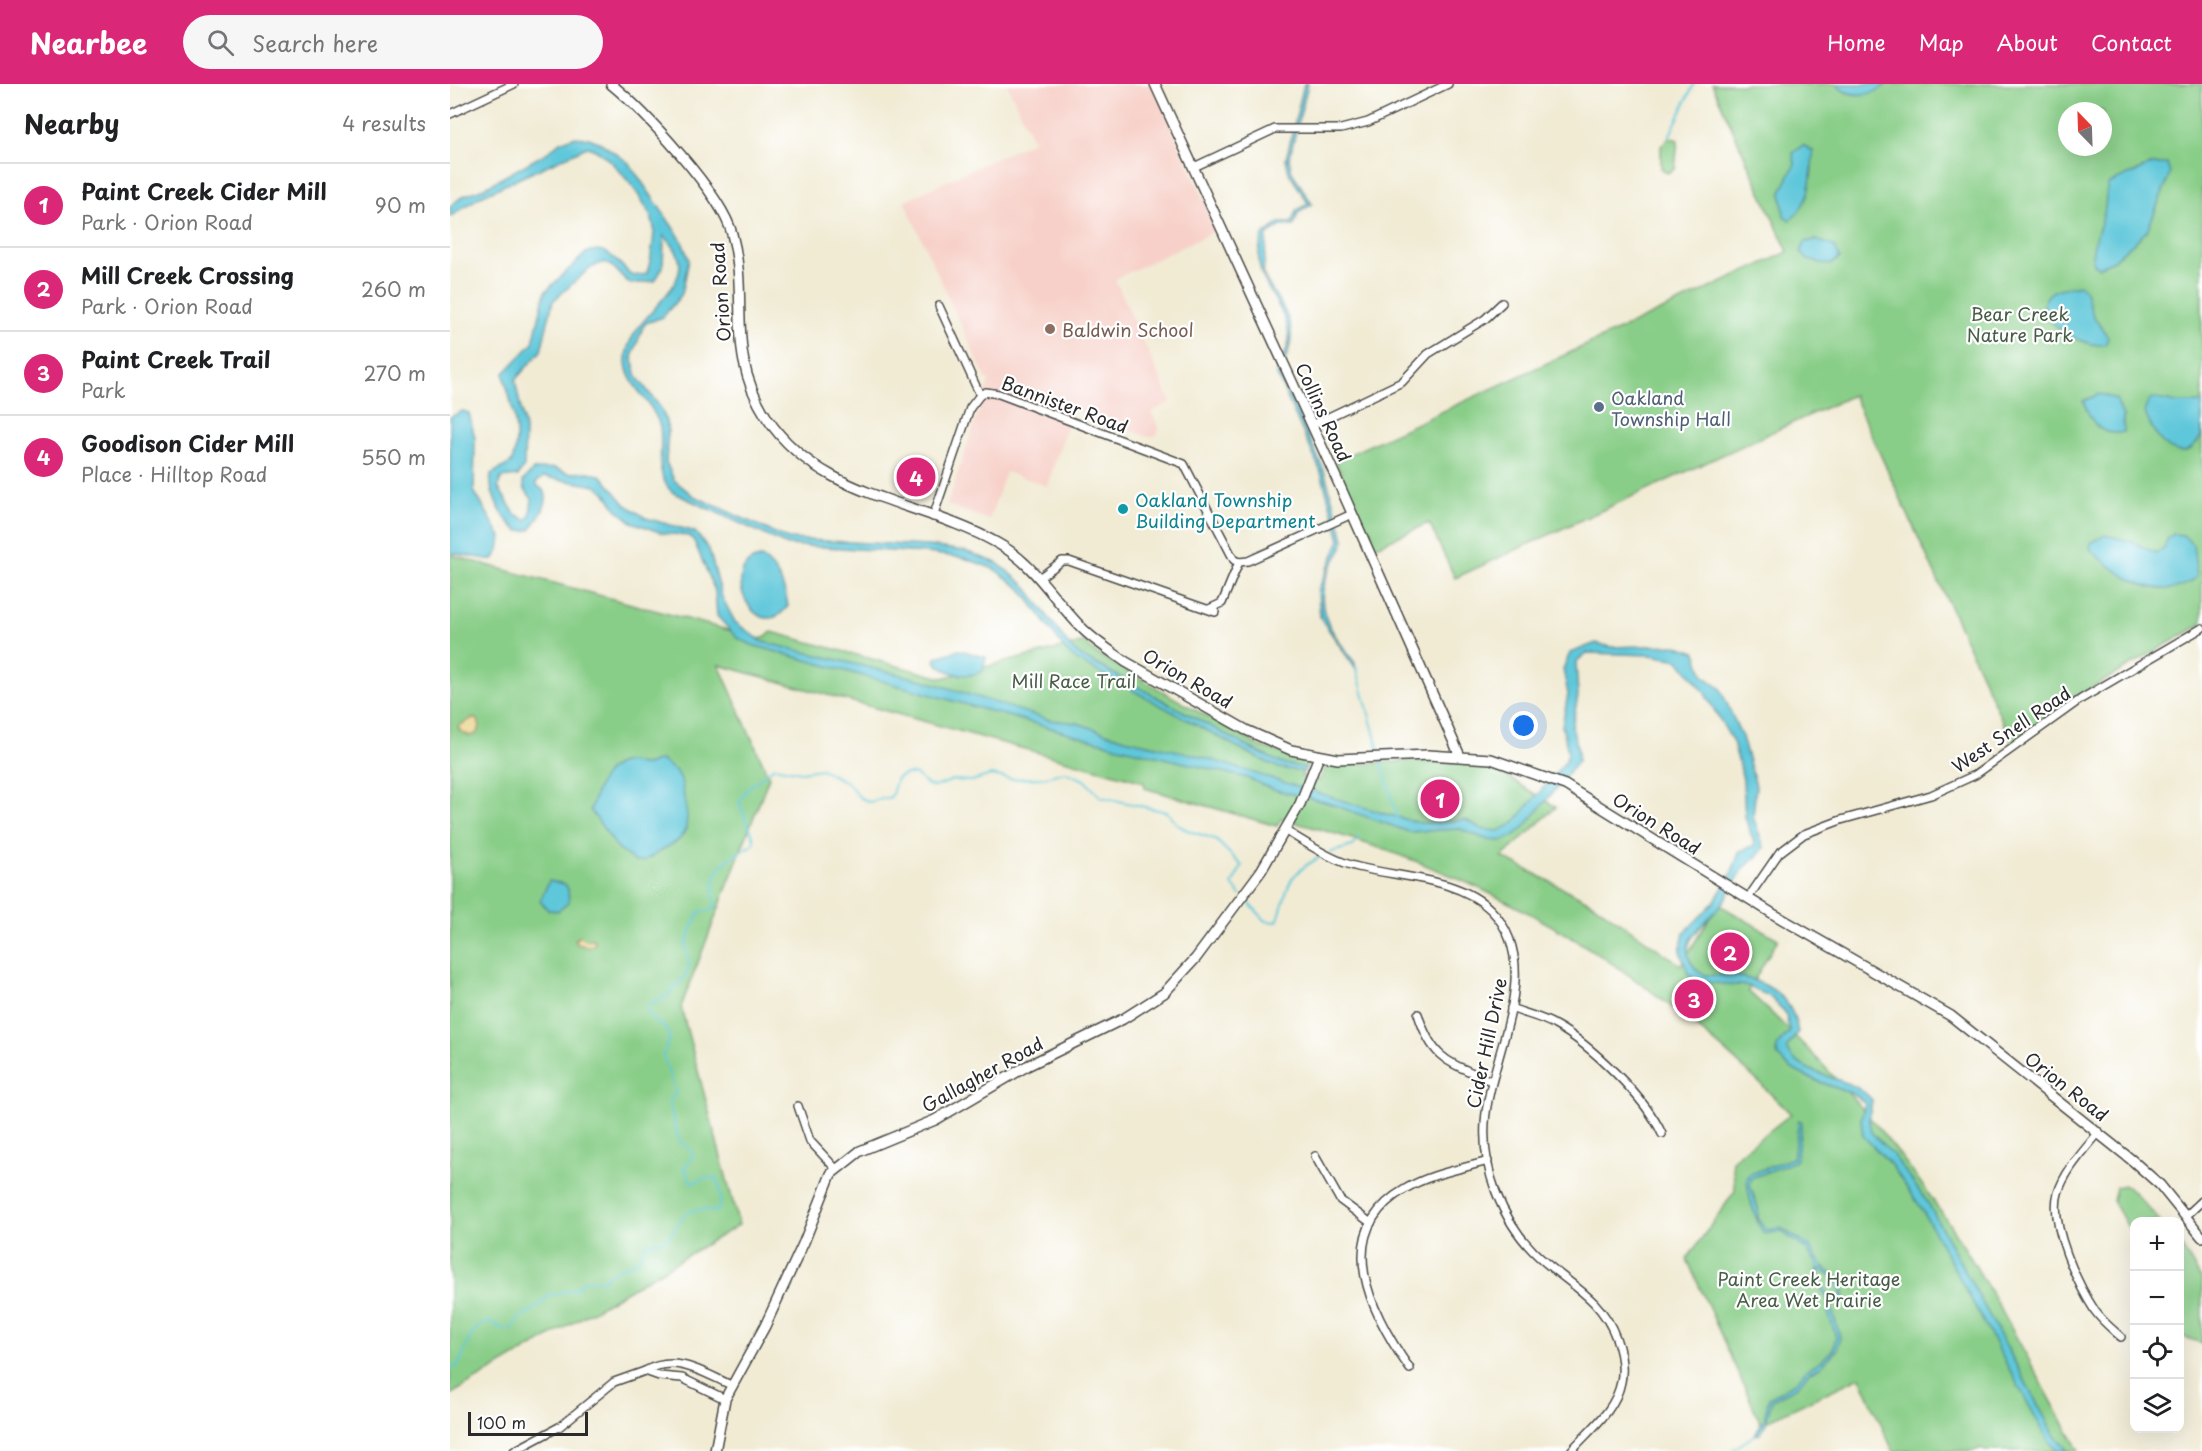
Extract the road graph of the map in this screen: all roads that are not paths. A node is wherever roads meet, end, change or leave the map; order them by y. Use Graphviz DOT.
graph roads {
  1 [pos="514,84"];
  2 [pos="611,84"];
  3 [pos="1155,84"];
  4 [pos="1448,84"];
  5 [pos="450,114"];
  6 [pos="1194,167"];
  7 [pos="1502,303"];
  8 [pos="939,306"];
  9 [pos="980,395"];
  10 [pos="1312,425"];
  11 [pos="1352,513"];
  12 [pos="933,517"];
  13 [pos="1239,562"];
  14 [pos="1039,578"];
  15 [pos="2202,628"];
  16 [pos="1319,756"];
  17 [pos="1460,756"];
  18 [pos="1286,831"];
  19 [pos="1748,898"];
  20 [pos="1511,1008"];
  21 [pos="1418,1014"];
  22 [pos="1491,1081"];
  23 [pos="798,1106"];
  24 [pos="2099,1132"];
  25 [pos="1662,1134"];
  26 [pos="1315,1156"];
  27 [pos="1488,1161"];
  28 [pos="836,1168"];
  29 [pos="2202,1201"];
  30 [pos="2186,1216"];
  31 [pos="1371,1223"];
  32 [pos="2202,1237"];
  33 [pos="2121,1337"];
  34 [pos="1410,1369"];
  35 [pos="645,1371"];
  36 [pos="731,1385"];
  37 [pos="725,1399"];
  38 [pos="514,1451"];
  39 [pos="715,1451"];
  40 [pos="1571,1451"];
  1 -- 5 [label="street"];
  2 -- 12 [label="street, Orion Road"];
  3 -- 6 [label="street, Collins Road"];
  4 -- 6 [label="street"];
  6 -- 10 [label="street, Collins Road"];
  7 -- 10 [label="street"];
  8 -- 9 [label="street"];
  9 -- 12 [label="street"];
  9 -- 13 [label="street, Bannister Road"];
  10 -- 11 [label="street, Collins Road"];
  11 -- 13 [label="street"];
  11 -- 17 [label="street, Collins Road"];
  12 -- 14 [label="street, Orion Road"];
  13 -- 14 [label="street"];
  14 -- 16 [label="street, Orion Road"];
  15 -- 19 [label="street, West Snell Road"];
  16 -- 17 [label="street, Orion Road"];
  16 -- 18 [label="street, Gallagher Road"];
  17 -- 19 [label="street, Orion Road"];
  18 -- 20 [label="street, Cider Hill Drive"];
  18 -- 28 [label="street, Gallagher Road"];
  19 -- 24 [label="street, Orion Road"];
  20 -- 22 [label="street, Cider Hill Drive"];
  20 -- 25 [label="street"];
  21 -- 22 [label="street"];
  22 -- 27 [label="street, Cider Hill Drive"];
  23 -- 28 [label="street"];
  24 -- 30 [label="street, Orion Road"];
  24 -- 33 [label="street"];
  26 -- 31 [label="street"];
  27 -- 31 [label="street"];
  27 -- 40 [label="street, Cider Hill Drive"];
  28 -- 36 [label="street, Gallagher Road"];
  29 -- 30 [label="street"];
  30 -- 32 [label="street, Orion Road"];
  31 -- 34 [label="street"];
  35 -- 36 [label="street"];
  35 -- 37 [label="street"];
  35 -- 38 [label="street"];
  36 -- 37 [label="street, Gallagher Road"];
  37 -- 39 [label="street, Gallagher Road"];
}
